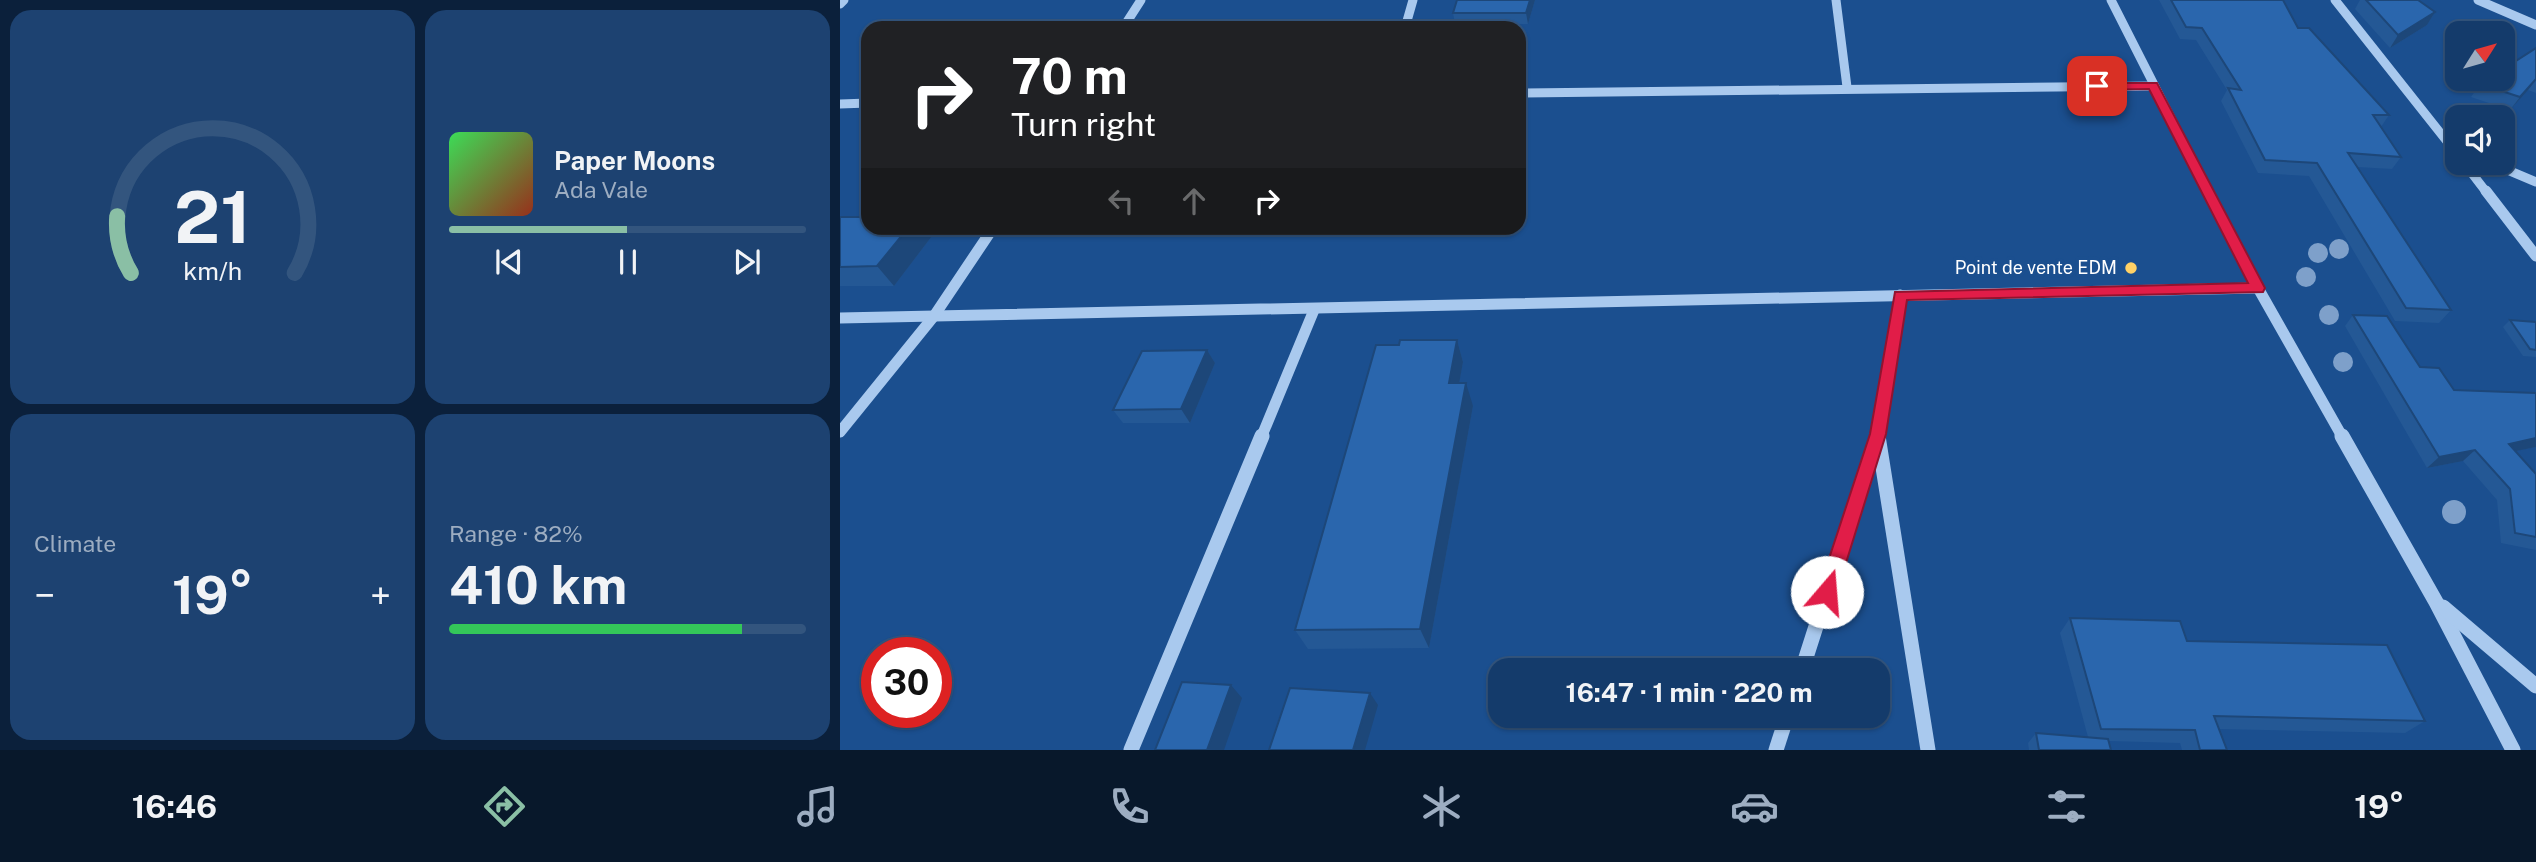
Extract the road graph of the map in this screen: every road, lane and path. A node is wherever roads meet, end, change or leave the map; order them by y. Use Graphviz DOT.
graph roads {
  1 [pos="844,0"];
  2 [pos="1141,0"];
  3 [pos="1413,0"];
  4 [pos="1836,0"];
  5 [pos="2111,0"];
  6 [pos="2335,0"];
  7 [pos="2478,0"];
  8 [pos="840,4"];
  9 [pos="1128,21"];
  10 [pos="1407,21"];
  11 [pos="2536,25"];
  12 [pos="2153,86"];
  13 [pos="1847,88"];
  14 [pos="1526,93"];
  15 [pos="861,103"];
  16 [pos="840,104"];
  17 [pos="2445,137"];
  18 [pos="2515,173"];
  19 [pos="2473,175"];
  20 [pos="2536,182"];
  21 [pos="988,235"];
  22 [pos="2536,256"];
  23 [pos="2258,288"];
  24 [pos="1900,295"];
  25 [pos="1314,310"];
  26 [pos="933,316"];
  27 [pos="840,318"];
  28 [pos="840,432"];
  29 [pos="1878,434"];
  30 [pos="2436,602"];
  31 [pos="1806,658"];
  32 [pos="2536,686"];
  33 [pos="1783,728"];
  34 [pos="1131,750"];
  35 [pos="1776,750"];
  36 [pos="1928,750"];
  37 [pos="2513,750"];
  1 -- 8 [label="street"];
  2 -- 9 [label="street"];
  3 -- 10 [label="street"];
  4 -- 13 [label="street"];
  5 -- 12 [label="street"];
  6 -- 17 [label="street"];
  7 -- 11 [label="street"];
  12 -- 13 [label="street"];
  12 -- 23 [label="street"];
  13 -- 14 [label="street"];
  15 -- 16 [label="street"];
  18 -- 20 [label="street"];
  19 -- 22 [label="street"];
  21 -- 26 [label="street"];
  23 -- 24 [label="street"];
  23 -- 30 [label="street"];
  24 -- 25 [label="street"];
  24 -- 29 [label="street"];
  25 -- 26 [label="street"];
  25 -- 34 [label="street"];
  26 -- 27 [label="street"];
  26 -- 28 [label="street"];
  29 -- 31 [label="street"];
  29 -- 36 [label="street"];
  30 -- 32 [label="street"];
  30 -- 37 [label="street"];
  33 -- 35 [label="street"];
}
